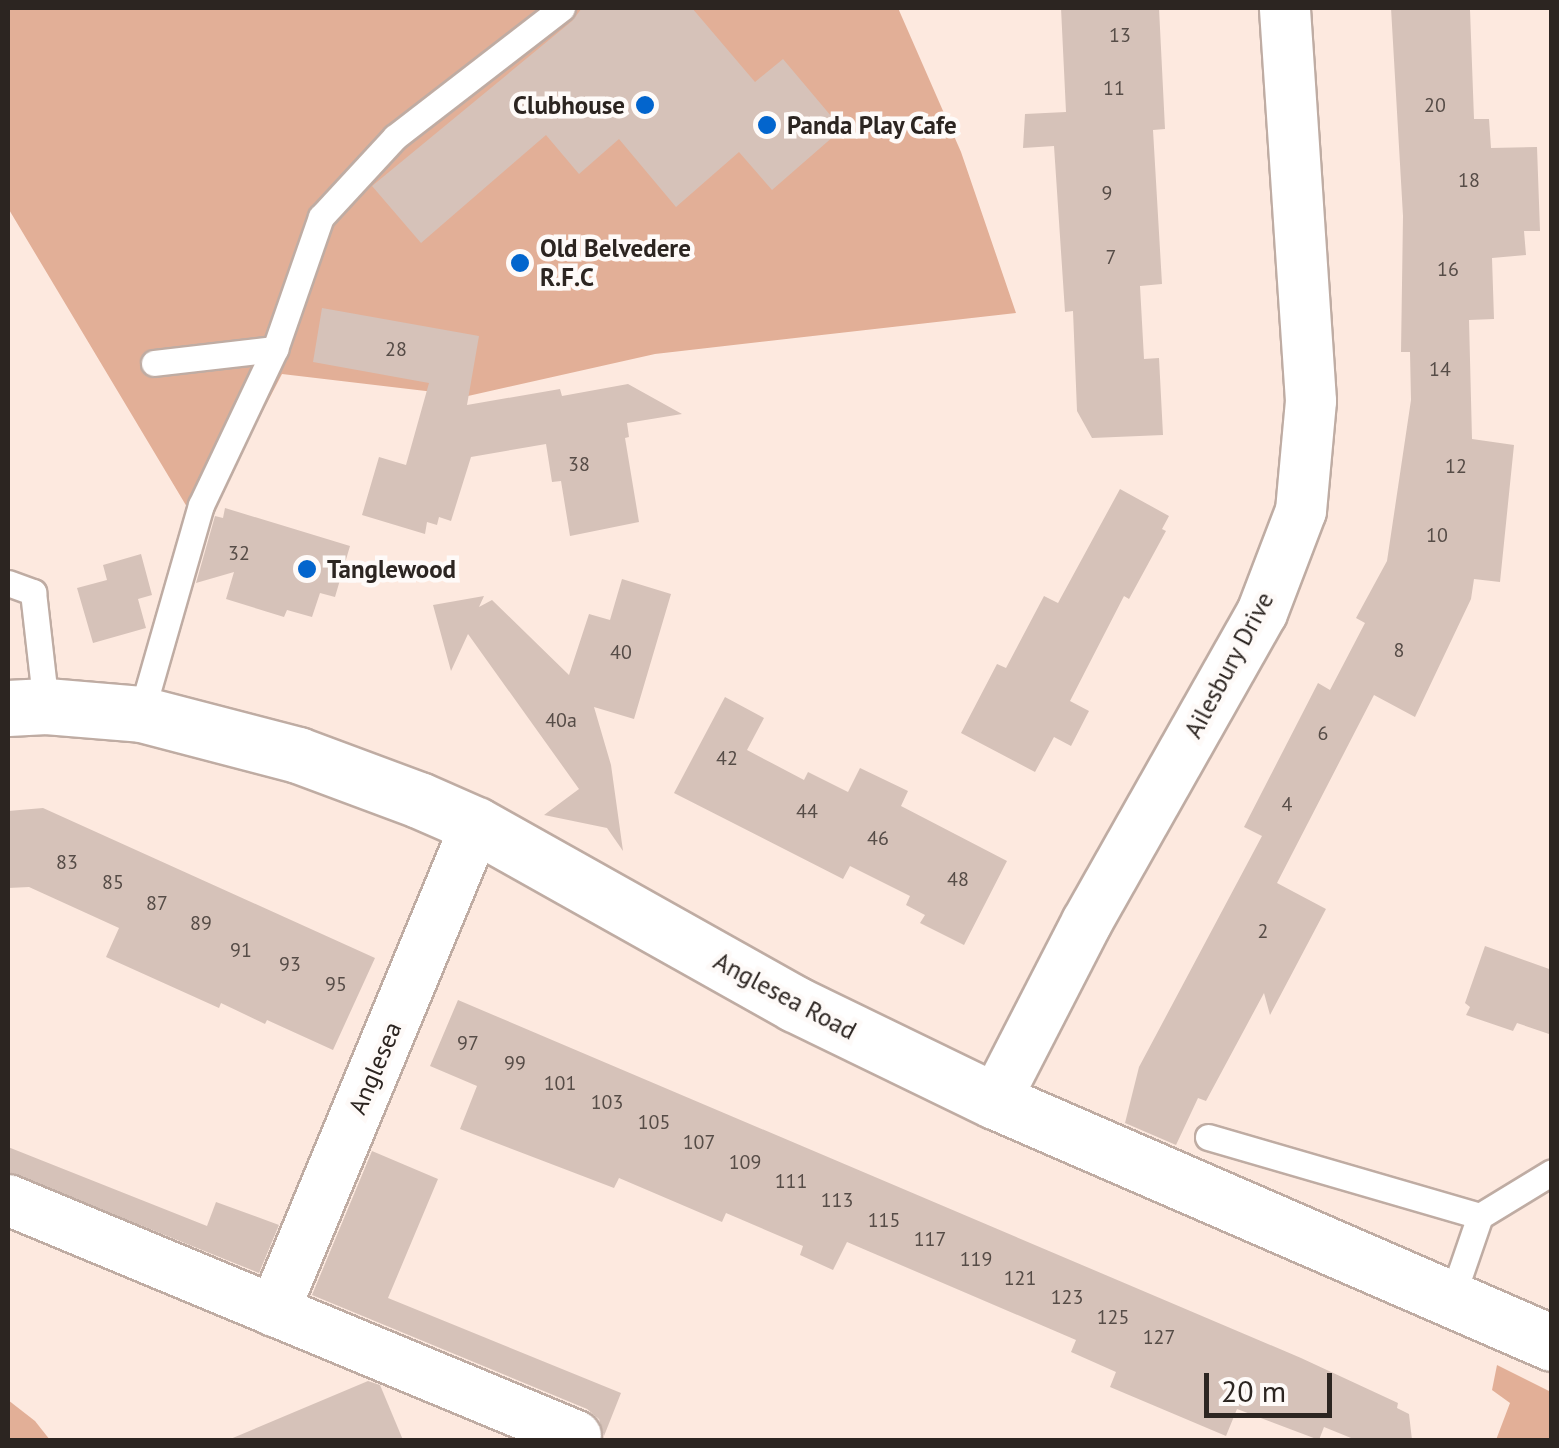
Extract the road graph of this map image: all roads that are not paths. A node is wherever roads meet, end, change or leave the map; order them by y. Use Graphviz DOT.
graph roads {
  1 [pos="562,8"];
  2 [pos="1284,8"];
  3 [pos="275,349"];
  4 [pos="154,363"];
  5 [pos="8,583"];
  6 [pos="27,707"];
  7 [pos="140,714"];
  8 [pos="476,825"];
  9 [pos="995,1101"];
  10 [pos="1208,1137"];
  11 [pos="1552,1172"];
  12 [pos="8,1200"];
  13 [pos="1480,1216"];
  14 [pos="1452,1300"];
  15 [pos="274,1311"];
  16 [pos="1552,1343"];
  17 [pos="576,1438"];
  1 -- 3 [label="lane"];
  2 -- 9 [label="street, Ailesbury Drive"];
  3 -- 4 [label="lane"];
  3 -- 7 [label="lane"];
  5 -- 6 [label="lane"];
  6 -- 7 [label="main road, Anglesea Road"];
  7 -- 8 [label="main road, Anglesea Road"];
  8 -- 9 [label="main road, Anglesea Road"];
  8 -- 15 [label="street, Anglesea"];
  9 -- 14 [label="main road, Anglesea Road"];
  10 -- 13 [label="lane"];
  11 -- 13 [label="lane"];
  12 -- 15 [label="street"];
  13 -- 14 [label="lane"];
  14 -- 16 [label="main road, Anglesea Road"];
  15 -- 17 [label="street"];
}
